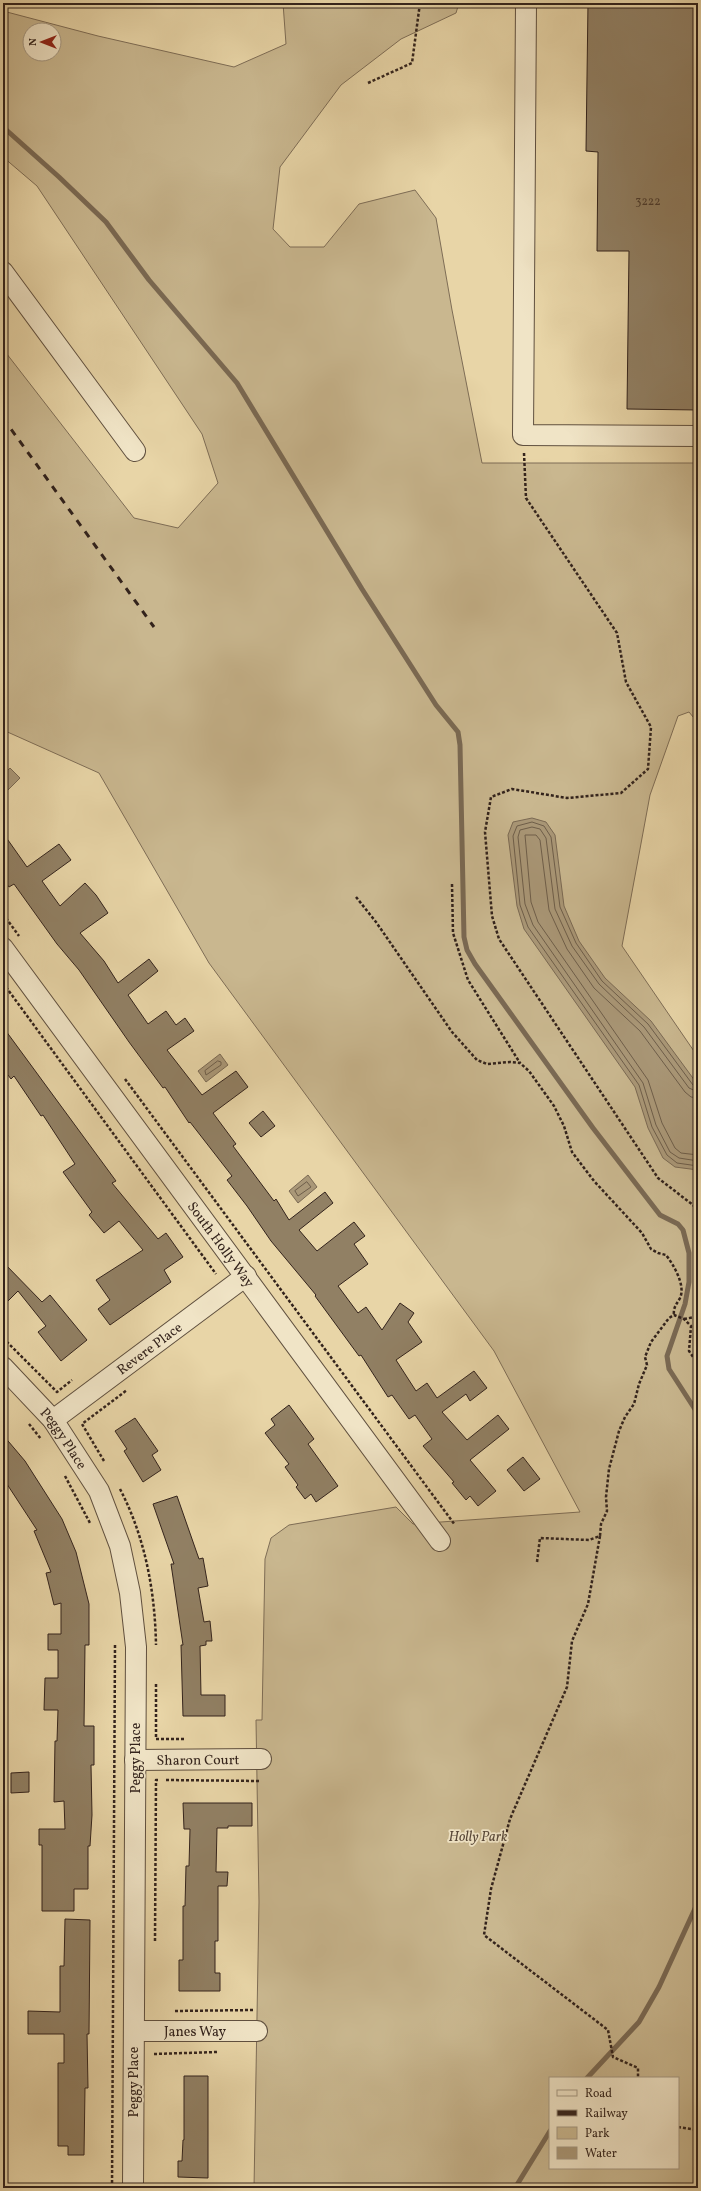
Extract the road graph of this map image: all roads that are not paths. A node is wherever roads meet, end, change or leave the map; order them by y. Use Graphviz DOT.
graph roads {
  1 [pos="526,3"];
  2 [pos="3,272"];
  3 [pos="698,436"];
  4 [pos="135,451"];
  5 [pos="3,948"];
  6 [pos="246,1276"];
  7 [pos="3,1367"];
  8 [pos="53,1420"];
  9 [pos="440,1541"];
  10 [pos="261,1759"];
  11 [pos="135,1760"];
  12 [pos="257,2031"];
  13 [pos="134,2032"];
  14 [pos="133,2188"];
  1 -- 3 [label="street"];
  2 -- 4 [label="street"];
  5 -- 6 [label="street, South Holly Way"];
  6 -- 8 [label="street, Revere Place"];
  6 -- 9 [label="street, South Holly Way"];
  7 -- 8 [label="street, Peggy Place"];
  8 -- 11 [label="street, Peggy Place"];
  10 -- 11 [label="street, Sharon Court"];
  11 -- 13 [label="street, Peggy Place"];
  12 -- 13 [label="street, Janes Way"];
  13 -- 14 [label="street, Peggy Place"];
}
